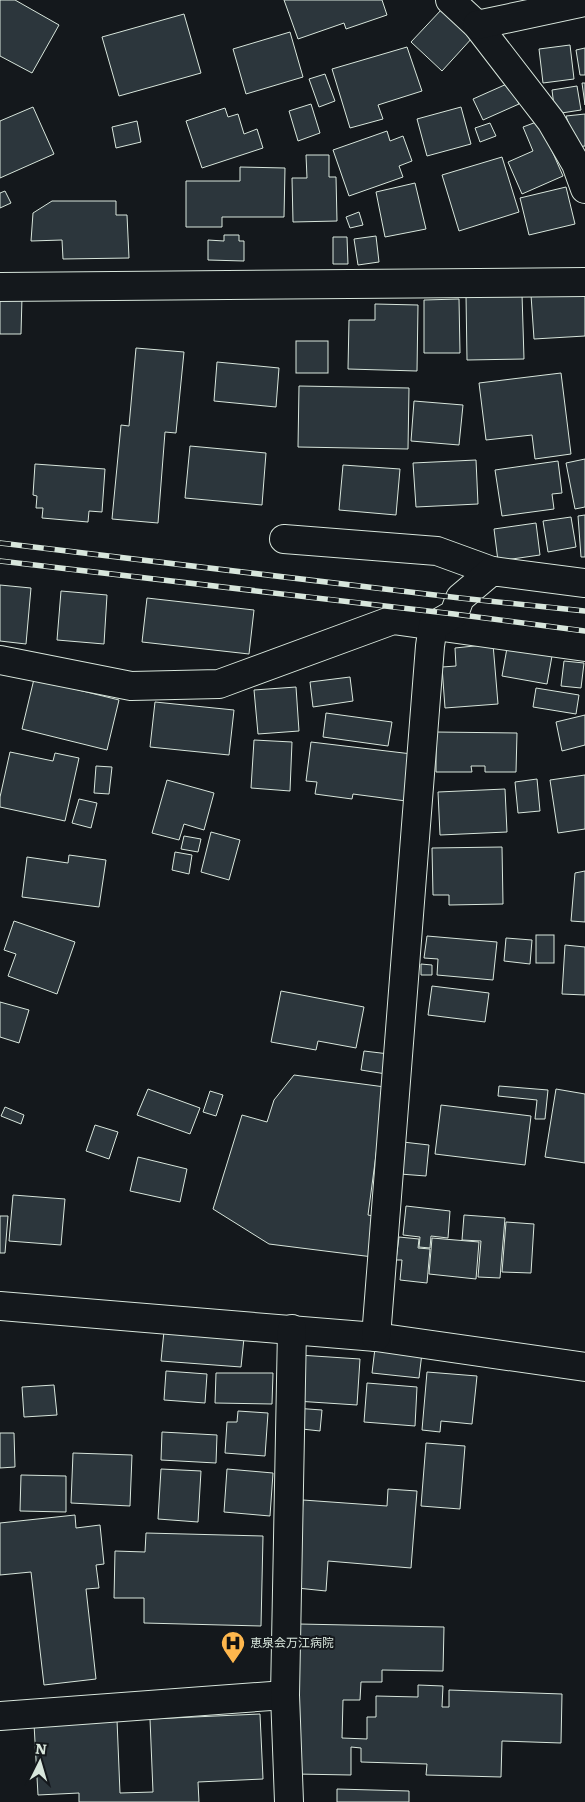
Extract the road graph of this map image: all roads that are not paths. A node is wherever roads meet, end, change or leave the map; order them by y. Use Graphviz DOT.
graph roads {
  1 [pos="450,0"];
  2 [pos="585,2"];
  3 [pos="476,25"];
  4 [pos="585,189"];
  5 [pos="585,282"];
  6 [pos="0,287"];
  7 [pos="284,538"];
  8 [pos="492,571"];
  9 [pos="585,583"];
  10 [pos="433,626"];
  11 [pos="585,648"];
  12 [pos="0,660"];
  13 [pos="0,1306"];
  14 [pos="292,1329"];
  15 [pos="376,1337"];
  16 [pos="585,1367"];
  17 [pos="285,1695"];
  18 [pos="0,1716"];
  19 [pos="290,1802"];
  1 -- 3 [label="street"];
  2 -- 3 [label="street"];
  3 -- 4 [label="street"];
  5 -- 6 [label="street"];
  7 -- 8 [label="street"];
  8 -- 9 [label="street"];
  8 -- 10 [label="street"];
  10 -- 11 [label="street"];
  10 -- 12 [label="street"];
  10 -- 15 [label="street"];
  13 -- 14 [label="street"];
  14 -- 15 [label="street"];
  14 -- 17 [label="street"];
  15 -- 16 [label="street"];
  17 -- 18 [label="street"];
  17 -- 19 [label="street"];
}
